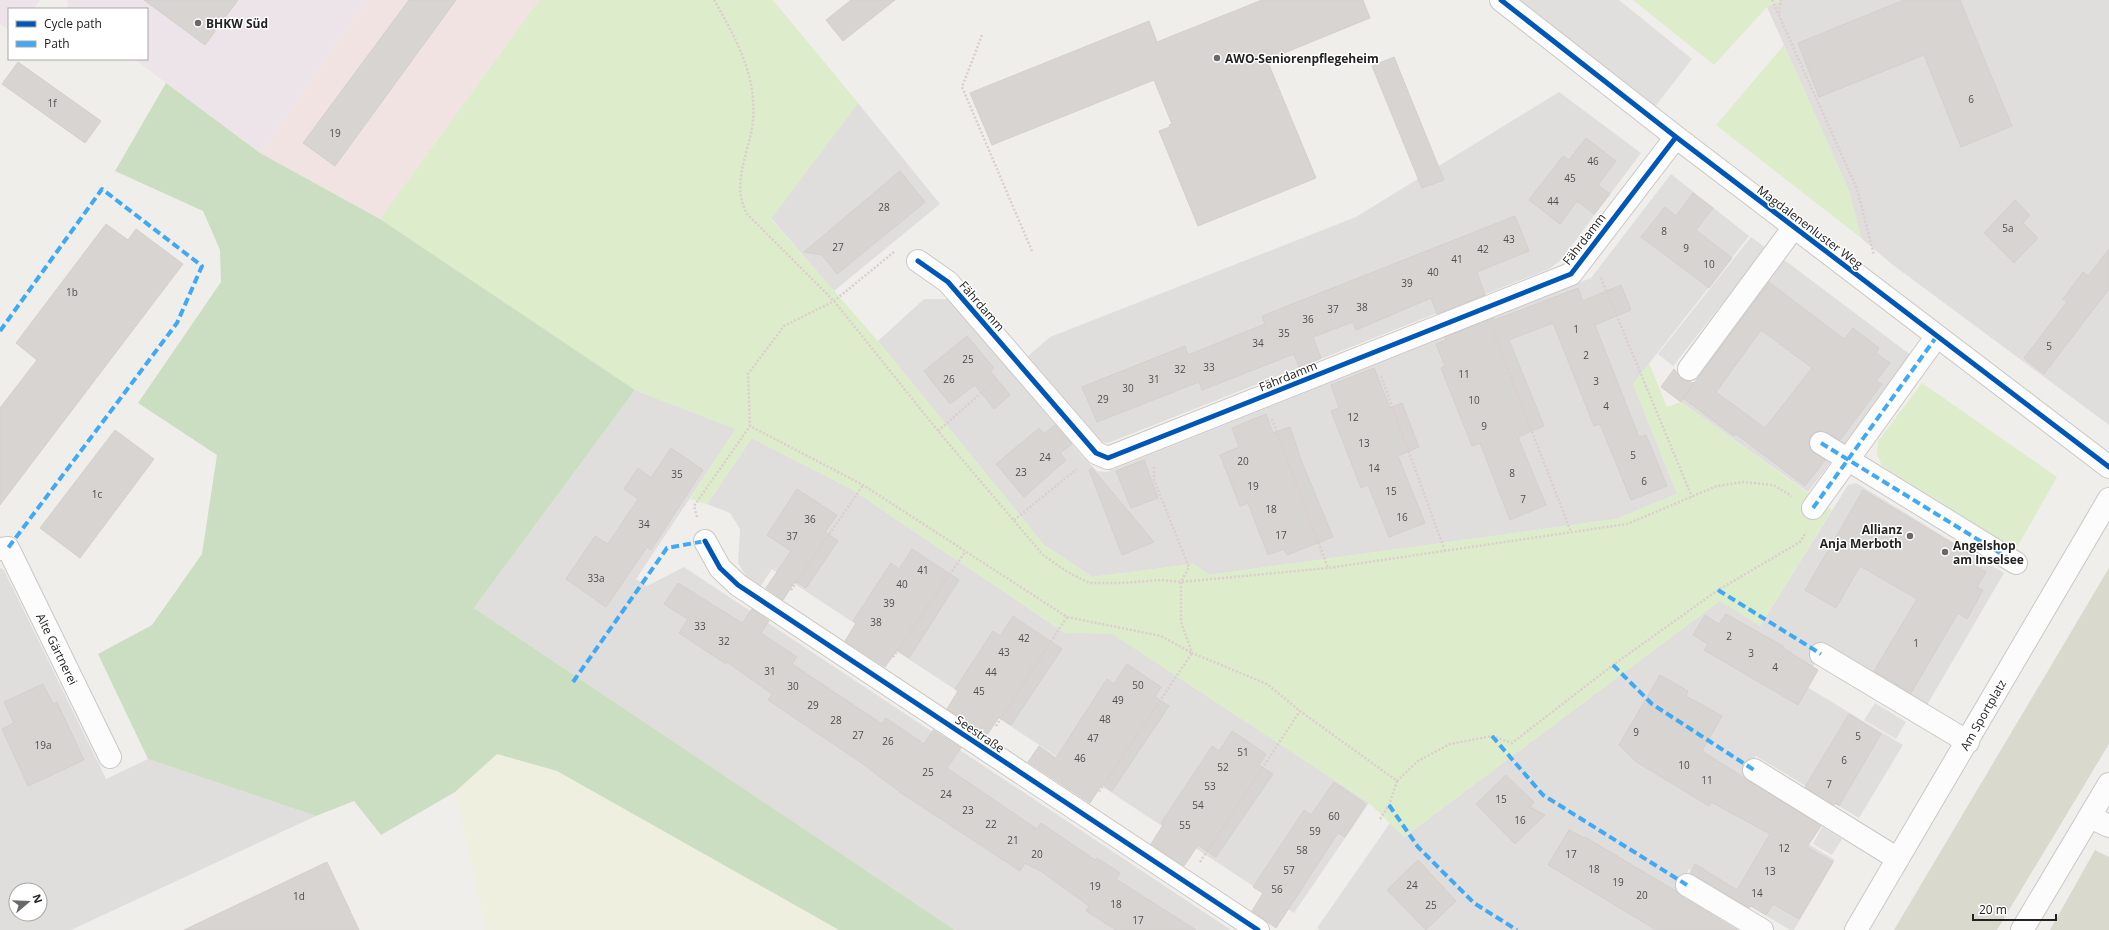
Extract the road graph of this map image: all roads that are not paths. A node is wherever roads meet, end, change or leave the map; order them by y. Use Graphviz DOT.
graph roads {
  1 [pos="1501,0"];
  2 [pos="1676,137"];
  3 [pos="1794,227"];
  4 [pos="918,261"];
  5 [pos="1937,336"];
  6 [pos="1688,369"];
  7 [pos="1820,443"];
  8 [pos="1848,460"];
  9 [pos="2109,466"];
  10 [pos="2109,499"];
  11 [pos="1813,508"];
  12 [pos="705,541"];
  13 [pos="0,549"];
  14 [pos="2016,563"];
  15 [pos="1821,654"];
  16 [pos="1968,742"];
  17 [pos="110,757"];
  18 [pos="1754,770"];
  19 [pos="2109,784"];
  20 [pos="2090,816"];
  21 [pos="2109,826"];
  22 [pos="1898,860"];
  23 [pos="1687,885"];
  24 [pos="1258,930"];
  25 [pos="1762,930"];
  26 [pos="1856,930"];
  27 [pos="2022,930"];
  1 -- 2 [label="street, Magdalenenluster Weg"];
  2 -- 3 [label="street, Magdalenenluster Weg"];
  2 -- 4 [label="street, Fährdamm"];
  3 -- 5 [label="street, Magdalenenluster Weg"];
  3 -- 6 [label="street"];
  5 -- 8 [label="street"];
  5 -- 9 [label="street, Magdalenenluster Weg"];
  7 -- 8 [label="street"];
  8 -- 11 [label="street"];
  8 -- 14 [label="street"];
  10 -- 16 [label="street, Am Sportplatz"];
  12 -- 24 [label="street, Seestraße"];
  13 -- 17 [label="street, Alte Gärtnerei"];
  15 -- 16 [label="street"];
  16 -- 22 [label="street, Am Sportplatz"];
  18 -- 22 [label="street"];
  19 -- 20 [label="street"];
  20 -- 21 [label="street"];
  20 -- 27 [label="street"];
  22 -- 26 [label="street, Am Sportplatz"];
  23 -- 25 [label="street"];
}
